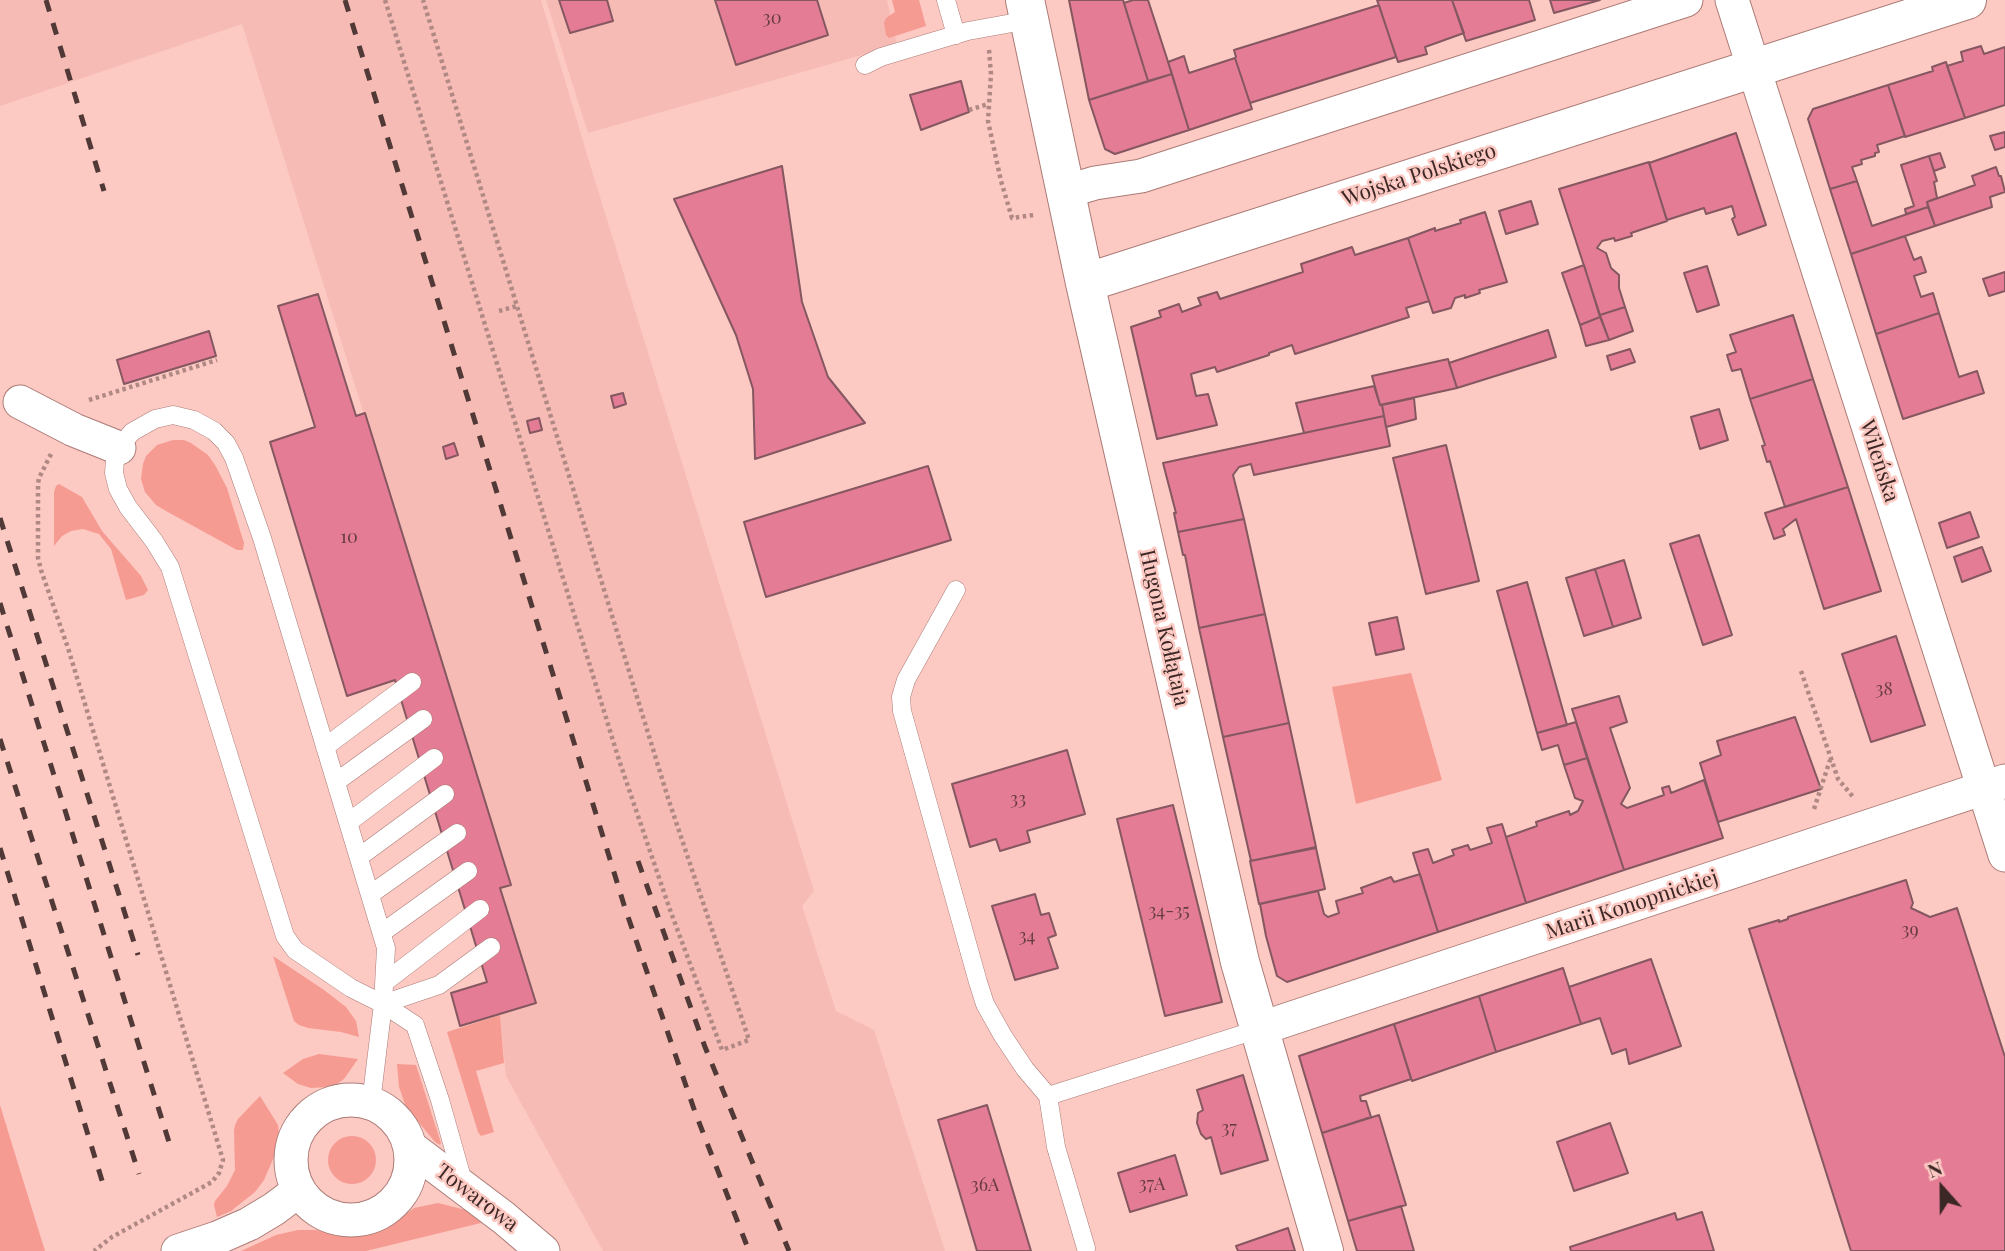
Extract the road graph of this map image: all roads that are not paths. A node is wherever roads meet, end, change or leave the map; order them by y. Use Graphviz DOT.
graph roads {
  1 [pos="946,0"];
  2 [pos="1686,0"];
  3 [pos="1732,0"];
  4 [pos="1967,0"];
  5 [pos="1027,10"];
  6 [pos="956,34"];
  7 [pos="865,65"];
  8 [pos="1754,68"];
  9 [pos="1065,192"];
  10 [pos="1085,283"];
  11 [pos="20,402"];
  12 [pos="119,448"];
  13 [pos="956,590"];
  14 [pos="412,682"];
  15 [pos="423,719"];
  16 [pos="325,747"];
  17 [pos="434,758"];
  18 [pos="336,782"];
  19 [pos="1995,785"];
  20 [pos="445,794"];
  21 [pos="349,822"];
  22 [pos="457,833"];
  23 [pos="2005,855"];
  24 [pos="359,857"];
  25 [pos="468,871"];
  26 [pos="370,894"];
  27 [pos="480,909"];
  28 [pos="383,932"];
  29 [pos="491,947"];
  30 [pos="385,982"];
  31 [pos="383,1004"];
  32 [pos="1259,1029"];
  33 [pos="1048,1096"];
  34 [pos="371,1103"];
  35 [pos="410,1147"];
  36 [pos="465,1189"];
  37 [pos="298,1191"];
  38 [pos="1086,1248"];
  39 [pos="178,1251"];
  40 [pos="543,1251"];
  41 [pos="1324,1251"];
  1 -- 6 [label="lane"];
  2 -- 9 [label="street"];
  3 -- 8 [label="street"];
  4 -- 8 [label="street, Wojska Polskiego"];
  5 -- 6 [label="lane"];
  5 -- 9 [label="street, Hugona Kołłątaja"];
  6 -- 7 [label="lane"];
  8 -- 10 [label="street, Wojska Polskiego"];
  8 -- 19 [label="street, Wileńska"];
  9 -- 10 [label="street, Hugona Kołłątaja"];
  10 -- 32 [label="street, Hugona Kołłątaja"];
  11 -- 12 [label="street"];
  12 -- 16 [label="lane"];
  12 -- 31 [label="lane"];
  13 -- 33 [label="lane"];
  14 -- 16 [label="lane"];
  15 -- 18 [label="lane"];
  16 -- 18 [label="lane"];
  17 -- 21 [label="lane"];
  18 -- 21 [label="lane"];
  19 -- 23 [label="street, Wileńska"];
  19 -- 32 [label="street, Marii Konopnickiej"];
  20 -- 24 [label="lane"];
  21 -- 24 [label="lane"];
  22 -- 26 [label="lane"];
  24 -- 26 [label="lane"];
  25 -- 28 [label="lane"];
  26 -- 28 [label="lane"];
  27 -- 30 [label="lane"];
  28 -- 30 [label="lane"];
  29 -- 31 [label="lane"];
  30 -- 31 [label="lane"];
  31 -- 34 [label="lane"];
  31 -- 36 [label="lane"];
  32 -- 33 [label="lane"];
  32 -- 41 [label="street, Hugona Kołłątaja"];
  33 -- 38 [label="lane"];
  34 -- 35 [label="street"];
  34 -- 37 [label="street"];
  35 -- 36 [label="street, Towarowa"];
  35 -- 37 [label="street"];
  36 -- 40 [label="street, Towarowa"];
  37 -- 39 [label="street"];
}
